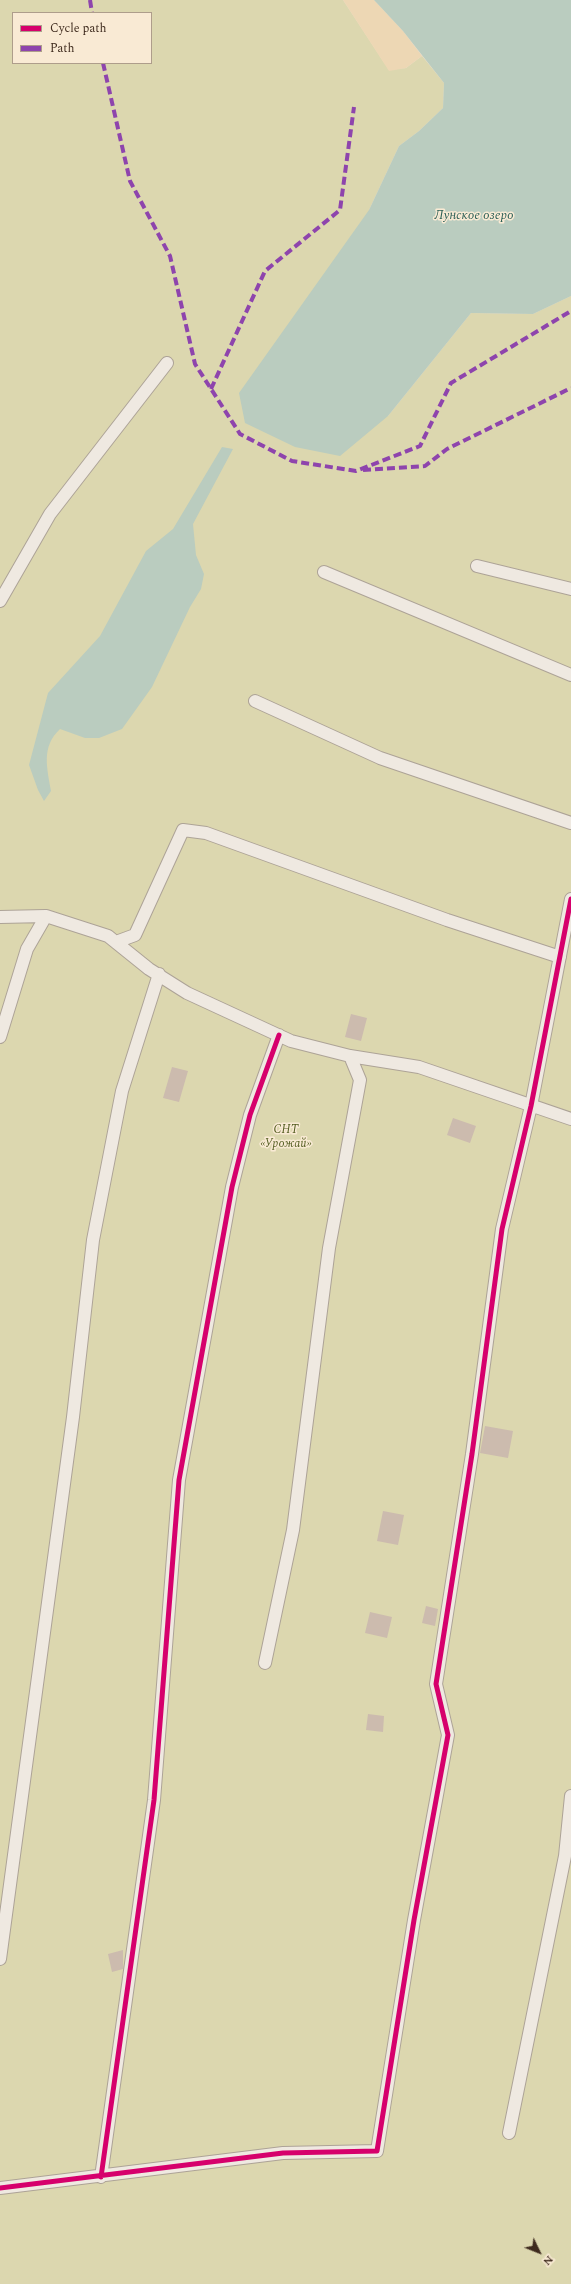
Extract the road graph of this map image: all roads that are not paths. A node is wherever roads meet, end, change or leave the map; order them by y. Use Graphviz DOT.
graph roads {
  1 [pos="167,363"];
  2 [pos="476,566"];
  3 [pos="324,572"];
  4 [pos="571,589"];
  5 [pos="0,600"];
  6 [pos="571,674"];
  7 [pos="254,701"];
  8 [pos="571,823"];
  9 [pos="571,899"];
  10 [pos="46,916"];
  11 [pos="0,917"];
  12 [pos="116,942"];
  13 [pos="560,957"];
  14 [pos="159,974"];
  15 [pos="279,1035"];
  16 [pos="0,1037"];
  17 [pos="350,1056"];
  18 [pos="531,1106"];
  19 [pos="571,1119"];
  20 [pos="265,1663"];
  21 [pos="571,1796"];
  22 [pos="0,1959"];
  23 [pos="509,2134"];
  24 [pos="101,2177"];
  25 [pos="0,2188"];
  1 -- 5 [label="street"];
  2 -- 4 [label="street"];
  3 -- 6 [label="street"];
  7 -- 8 [label="street"];
  9 -- 13 [label="street"];
  10 -- 11 [label="street"];
  10 -- 12 [label="street"];
  10 -- 16 [label="street"];
  12 -- 13 [label="street"];
  12 -- 14 [label="street"];
  13 -- 18 [label="street"];
  14 -- 15 [label="street"];
  14 -- 22 [label="street"];
  15 -- 17 [label="street"];
  15 -- 24 [label="street"];
  17 -- 18 [label="street"];
  17 -- 20 [label="street"];
  18 -- 19 [label="street"];
  18 -- 24 [label="street"];
  21 -- 23 [label="street"];
  24 -- 25 [label="street"];
}
